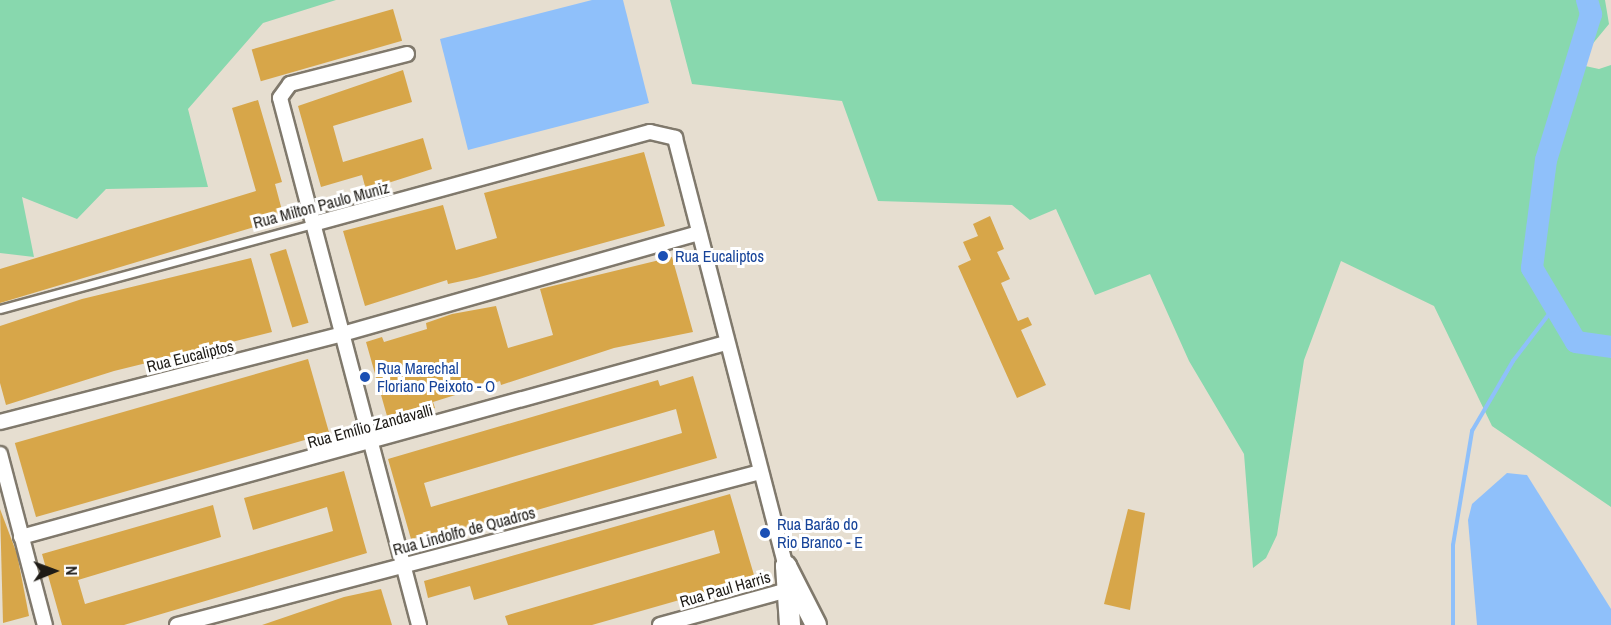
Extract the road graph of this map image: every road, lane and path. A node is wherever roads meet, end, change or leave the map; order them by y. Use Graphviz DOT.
graph roads {
  1 [pos="407,54"];
  2 [pos="313,224"];
  3 [pos="699,233"];
  4 [pos="0,309"];
  5 [pos="342,334"];
  6 [pos="726,342"];
  7 [pos="0,422"];
  8 [pos="371,443"];
  9 [pos="0,454"];
  10 [pos="760,472"];
  11 [pos="21,537"];
  12 [pos="403,564"];
  13 [pos="786,566"];
  14 [pos="792,588"];
  15 [pos="45,625"];
  16 [pos="177,625"];
  17 [pos="419,625"];
  18 [pos="660,625"];
  19 [pos="790,625"];
  20 [pos="816,625"];
  1 -- 2 [label="street"];
  2 -- 3 [label="street, Rua Milton Paulo Muniz"];
  2 -- 4 [label="lane, Rua Milton Paulo Muniz"];
  2 -- 5 [label="street"];
  3 -- 5 [label="street, Rua Eucaliptos"];
  3 -- 6 [label="street"];
  5 -- 7 [label="street, Rua Eucaliptos"];
  5 -- 8 [label="street"];
  6 -- 8 [label="street, Rua Emílio Zandavalli"];
  6 -- 10 [label="street"];
  8 -- 11 [label="street, Rua Emílio Zandavalli"];
  8 -- 12 [label="street"];
  9 -- 11 [label="street"];
  10 -- 12 [label="street, Rua Lindolfo de Quadros"];
  10 -- 13 [label="street"];
  11 -- 15 [label="street"];
  12 -- 16 [label="street, Rua Lindolfo de Quadros"];
  12 -- 17 [label="street"];
  13 -- 14 [label="street"];
  14 -- 18 [label="street, Rua Paul Harris"];
  14 -- 19 [label="street"];
  14 -- 20 [label="street"];
}
